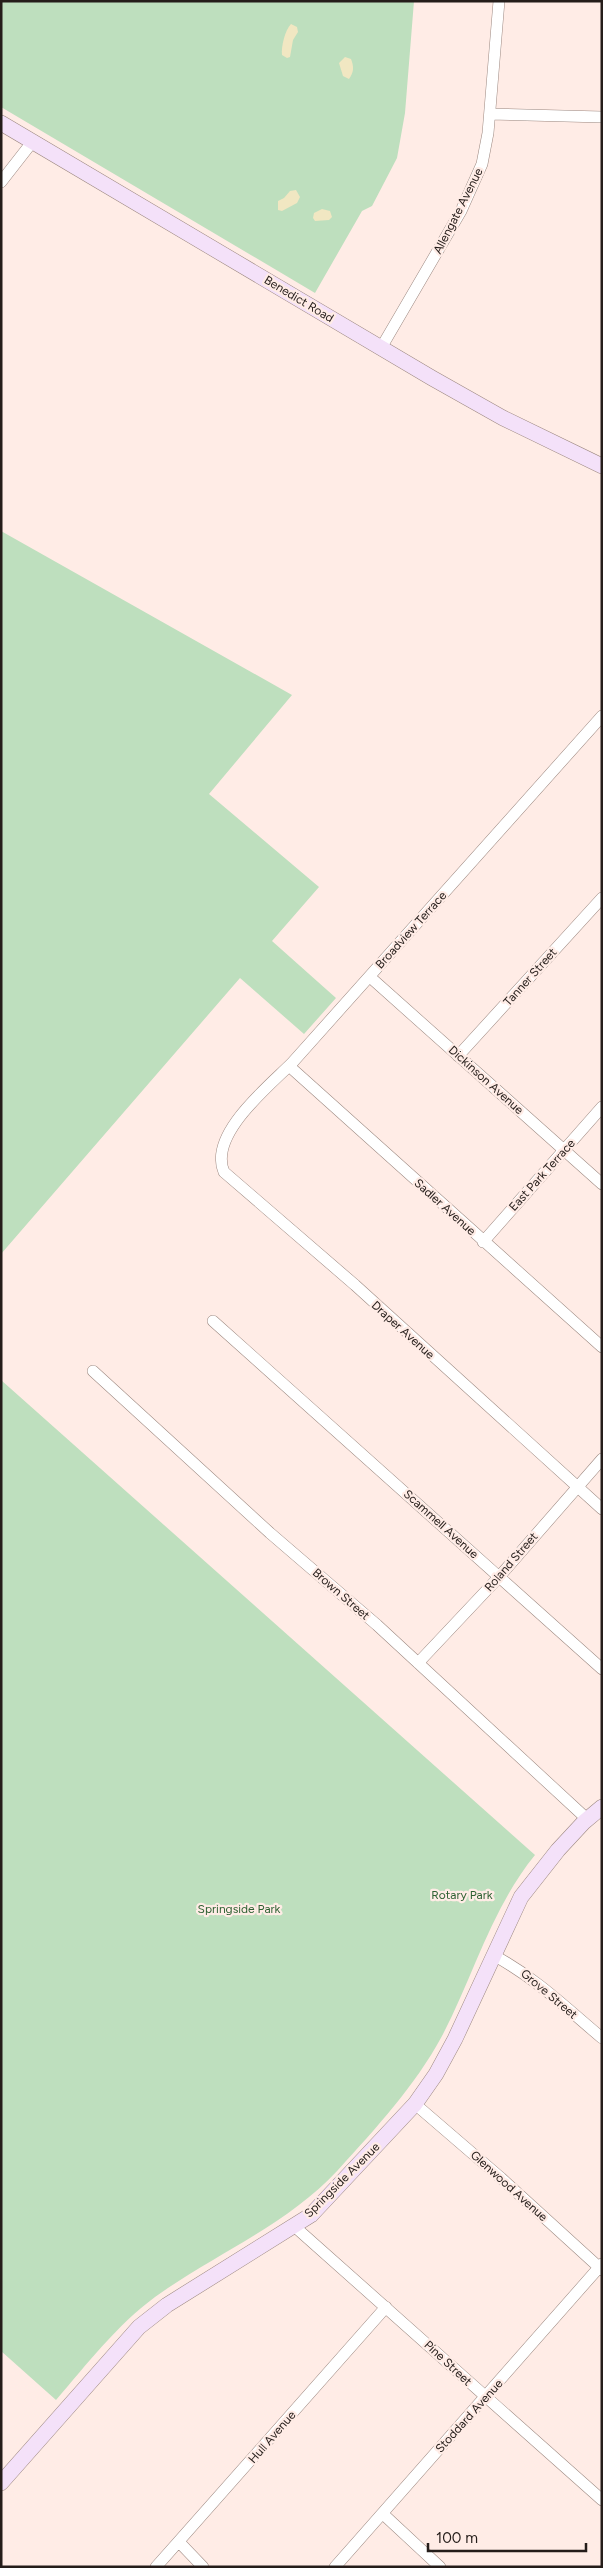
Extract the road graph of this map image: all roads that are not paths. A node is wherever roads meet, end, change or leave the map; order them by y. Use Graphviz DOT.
graph roads {
  1 [pos="499,1"];
  2 [pos="490,114"];
  3 [pos="602,117"];
  4 [pos="1,122"];
  5 [pos="33,141"];
  6 [pos="1,182"];
  7 [pos="381,348"];
  8 [pos="602,466"];
  9 [pos="602,716"];
  10 [pos="602,898"];
  11 [pos="370,977"];
  12 [pos="458,1056"];
  13 [pos="289,1066"];
  14 [pos="602,1107"];
  15 [pos="222,1145"];
  16 [pos="564,1150"];
  17 [pos="602,1184"];
  18 [pos="483,1242"];
  19 [pos="213,1321"];
  20 [pos="602,1347"];
  21 [pos="93,1371"];
  22 [pos="602,1459"];
  23 [pos="577,1487"];
  24 [pos="602,1509"];
  25 [pos="499,1577"];
  26 [pos="418,1663"];
  27 [pos="602,1669"];
  28 [pos="602,1807"];
  29 [pos="587,1819"];
  30 [pos="493,1955"];
  31 [pos="602,2038"];
  32 [pos="415,2104"];
  33 [pos="294,2226"];
  34 [pos="601,2267"];
  35 [pos="386,2307"];
  36 [pos="485,2398"];
  37 [pos="1,2483"];
  38 [pos="602,2500"];
  39 [pos="383,2514"];
  40 [pos="180,2543"];
  41 [pos="156,2567"];
  42 [pos="203,2567"];
  43 [pos="335,2567"];
  44 [pos="440,2567"];
  1 -- 2 [label="street, Allengate Avenue"];
  2 -- 3 [label="street"];
  2 -- 7 [label="street, Allengate Avenue"];
  4 -- 5 [label="street, Benedict Road"];
  5 -- 6 [label="street"];
  5 -- 7 [label="street, Benedict Road"];
  7 -- 8 [label="street, Benedict Road"];
  9 -- 11 [label="street, Broadview Terrace"];
  10 -- 12 [label="street, Tanner Street"];
  11 -- 12 [label="street, Dickinson Avenue"];
  11 -- 13 [label="street, Broadview Terrace"];
  12 -- 16 [label="street, Dickinson Avenue"];
  13 -- 15 [label="street, Broadview Terrace"];
  13 -- 18 [label="street, Sadler Avenue"];
  14 -- 16 [label="street, East Park Terrace"];
  15 -- 23 [label="street, Draper Avenue"];
  16 -- 17 [label="street, Dickinson Avenue"];
  16 -- 18 [label="street, East Park Terrace"];
  18 -- 20 [label="street, Sadler Avenue"];
  19 -- 25 [label="street, Scammell Avenue"];
  21 -- 26 [label="street, Brown Street"];
  22 -- 23 [label="street, Roland Street"];
  23 -- 24 [label="street, Draper Avenue"];
  23 -- 25 [label="street, Roland Street"];
  25 -- 26 [label="street, Roland Street"];
  25 -- 27 [label="street, Scammell Avenue"];
  26 -- 29 [label="street, Brown Street"];
  28 -- 29 [label="street, Springside Avenue"];
  29 -- 30 [label="street, Springside Avenue"];
  30 -- 31 [label="street, Grove Street"];
  30 -- 32 [label="street, Springside Avenue"];
  32 -- 33 [label="street, Springside Avenue"];
  32 -- 34 [label="street, Glenwood Avenue"];
  33 -- 35 [label="street, Pine Street"];
  33 -- 37 [label="street, Springside Avenue"];
  34 -- 36 [label="street, Stoddard Avenue"];
  35 -- 36 [label="street, Pine Street"];
  35 -- 40 [label="street, Hull Avenue"];
  36 -- 38 [label="street, Pine Street"];
  36 -- 39 [label="street, Stoddard Avenue"];
  39 -- 43 [label="street, Stoddard Avenue"];
  39 -- 44 [label="street"];
  40 -- 41 [label="street, Hull Avenue"];
  40 -- 42 [label="street"];
}
